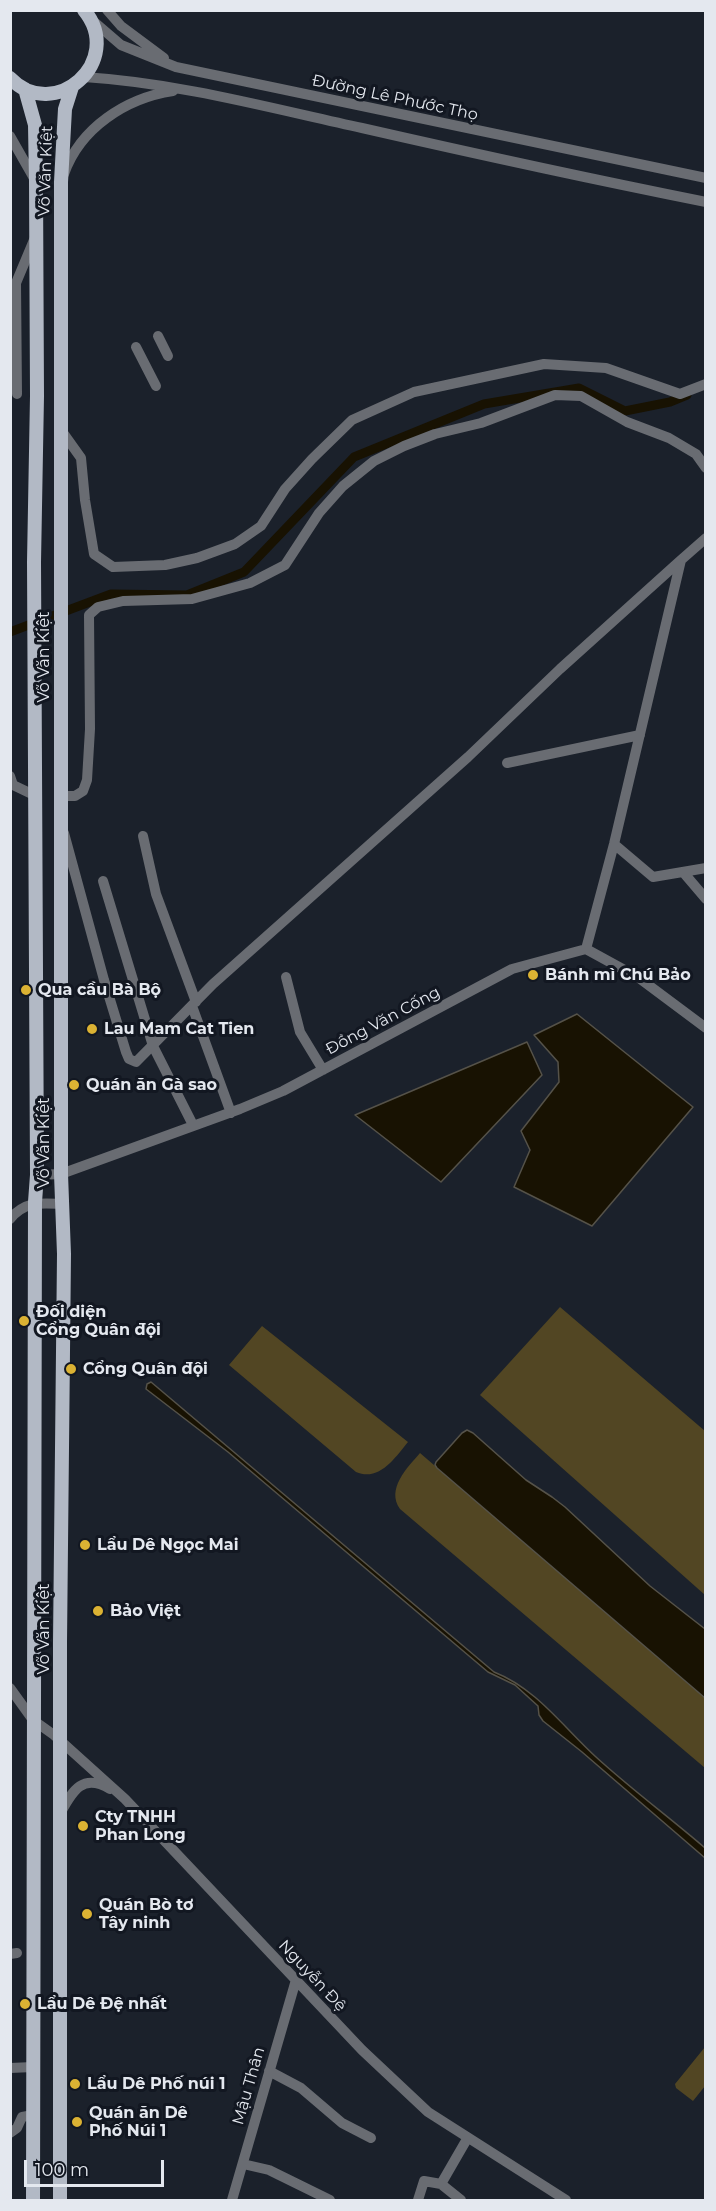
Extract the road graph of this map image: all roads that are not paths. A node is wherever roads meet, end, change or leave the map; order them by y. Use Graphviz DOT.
graph roads {
  1 [pos="107,10"];
  2 [pos="87,14"];
  3 [pos="176,67"];
  4 [pos="10,78"];
  5 [pos="84,78"];
  6 [pos="72,87"];
  7 [pos="186,88"];
  8 [pos="25,89"];
  9 [pos="10,136"];
  10 [pos="705,178"];
  11 [pos="36,182"];
  12 [pos="61,182"];
  13 [pos="705,202"];
  14 [pos="36,234"];
  15 [pos="158,336"];
  16 [pos="136,347"];
  17 [pos="168,356"];
  18 [pos="705,384"];
  19 [pos="156,386"];
  20 [pos="14,394"];
  21 [pos="37,396"];
  22 [pos="61,430"];
  23 [pos="705,468"];
  24 [pos="705,538"];
  25 [pos="681,560"];
  26 [pos="640,735"];
  27 [pos="507,763"];
  28 [pos="10,776"];
  29 [pos="36,795"];
  30 [pos="61,796"];
  31 [pos="61,822"];
  32 [pos="143,836"];
  33 [pos="614,844"];
  34 [pos="705,868"];
  35 [pos="683,872"];
  36 [pos="103,880"];
  37 [pos="705,899"];
  38 [pos="586,949"];
  39 [pos="286,977"];
  40 [pos="194,1004"];
  41 [pos="705,1028"];
  42 [pos="153,1046"];
  43 [pos="323,1070"];
  44 [pos="231,1113"];
  45 [pos="194,1125"];
  46 [pos="61,1174"];
  47 [pos="37,1175"];
  48 [pos="35,1202"];
  49 [pos="61,1204"];
  50 [pos="10,1219"];
  51 [pos="10,1688"];
  52 [pos="33,1719"];
  53 [pos="62,1742"];
  54 [pos="125,1798"];
  55 [pos="61,1812"];
  56 [pos="296,1980"];
  57 [pos="33,2067"];
  58 [pos="10,2068"];
  59 [pos="269,2071"];
  60 [pos="33,2115"];
  61 [pos="10,2133"];
  62 [pos="371,2138"];
  63 [pos="467,2139"];
  64 [pos="243,2164"];
  65 [pos="441,2184"];
  66 [pos="33,2200"];
  67 [pos="60,2200"];
  68 [pos="232,2200"];
  69 [pos="330,2200"];
  70 [pos="418,2200"];
  71 [pos="461,2200"];
  72 [pos="566,2200"];
  1 -- 3 [label="street"];
  2 -- 3 [label="street, Đường Lê Phước Thọ"];
  2 -- 5 [label="main road"];
  3 -- 10 [label="street, Đường Lê Phước Thọ"];
  4 -- 8 [label="main road"];
  5 -- 6 [label="main road"];
  5 -- 7 [label="street"];
  6 -- 8 [label="main road"];
  6 -- 12 [label="main road, Võ Văn Kiệt"];
  7 -- 12 [label="street"];
  7 -- 13 [label="street"];
  8 -- 11 [label="main road, Võ Văn Kiệt"];
  9 -- 11 [label="street"];
  11 -- 14 [label="main road, Võ Văn Kiệt"];
  12 -- 22 [label="main road, Võ Văn Kiệt"];
  14 -- 20 [label="street"];
  14 -- 21 [label="main road, Võ Văn Kiệt"];
  15 -- 17 [label="street"];
  16 -- 19 [label="street"];
  18 -- 22 [label="street"];
  20 -- 21 [label="street"];
  21 -- 29 [label="main road, Võ Văn Kiệt"];
  22 -- 30 [label="main road, Võ Văn Kiệt"];
  23 -- 30 [label="street"];
  24 -- 25 [label="street"];
  25 -- 26 [label="street"];
  25 -- 40 [label="street"];
  26 -- 27 [label="street"];
  26 -- 33 [label="street"];
  28 -- 29 [label="street"];
  29 -- 47 [label="main road, Võ Văn Kiệt"];
  30 -- 31 [label="main road, Võ Văn Kiệt"];
  31 -- 42 [label="street"];
  31 -- 46 [label="main road, Võ Văn Kiệt"];
  32 -- 40 [label="street"];
  33 -- 35 [label="street"];
  33 -- 38 [label="street"];
  34 -- 35 [label="street"];
  35 -- 37 [label="street"];
  36 -- 42 [label="street"];
  38 -- 41 [label="street"];
  38 -- 43 [label="street, Đồng Văn Cống"];
  39 -- 43 [label="street"];
  40 -- 42 [label="street"];
  40 -- 44 [label="street"];
  42 -- 45 [label="street"];
  43 -- 44 [label="street, Đồng Văn Cống"];
  44 -- 45 [label="street, Đồng Văn Cống"];
  45 -- 46 [label="street, Đồng Văn Cống"];
  46 -- 47 [label="street, Đồng Văn Cống"];
  46 -- 49 [label="main road, Võ Văn Kiệt"];
  47 -- 48 [label="main road, Võ Văn Kiệt"];
  48 -- 49 [label="street"];
  48 -- 50 [label="street"];
  48 -- 52 [label="main road, Võ Văn Kiệt"];
  49 -- 53 [label="main road, Võ Văn Kiệt"];
  51 -- 52 [label="street, Nguyễn Đệ"];
  52 -- 53 [label="street, Nguyễn Đệ"];
  52 -- 57 [label="main road, Võ Văn Kiệt"];
  53 -- 54 [label="street, Nguyễn Đệ"];
  53 -- 55 [label="main road, Võ Văn Kiệt"];
  54 -- 55 [label="street"];
  54 -- 56 [label="street, Nguyễn Đệ"];
  55 -- 67 [label="main road, Võ Văn Kiệt"];
  56 -- 59 [label="street, Mậu Thân"];
  56 -- 63 [label="street, Nguyễn Đệ"];
  57 -- 58 [label="street"];
  57 -- 60 [label="main road, Võ Văn Kiệt"];
  59 -- 62 [label="street"];
  59 -- 64 [label="street, Mậu Thân"];
  60 -- 61 [label="street"];
  60 -- 66 [label="main road, Võ Văn Kiệt"];
  63 -- 65 [label="street"];
  63 -- 72 [label="street, Nguyễn Đệ"];
  64 -- 68 [label="street, Mậu Thân"];
  64 -- 69 [label="street"];
  65 -- 70 [label="street"];
  65 -- 71 [label="street"];
}
